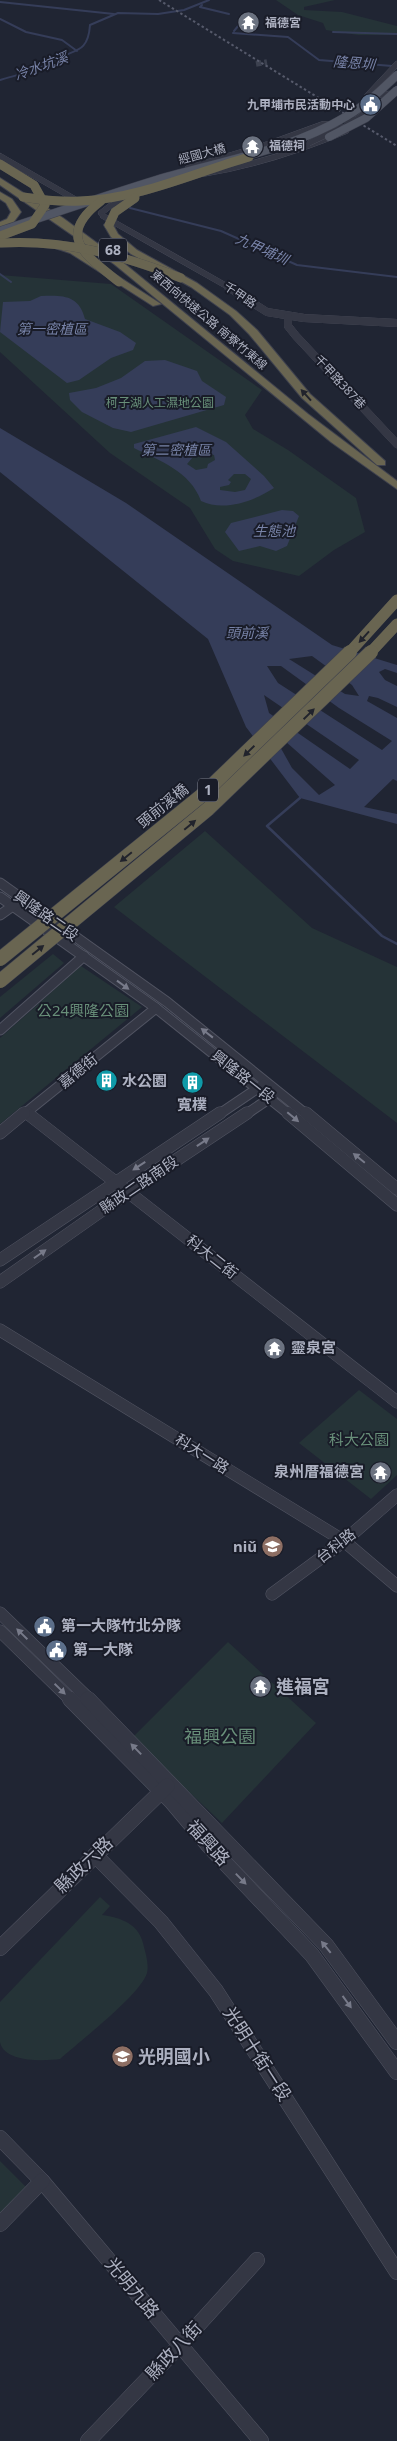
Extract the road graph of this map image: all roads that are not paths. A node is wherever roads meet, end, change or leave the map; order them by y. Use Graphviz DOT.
graph roads {
  1 [pos="397,68"];
  2 [pos="397,75"];
  3 [pos="397,82"];
  4 [pos="397,90"];
  5 [pos="370,95"];
  6 [pos="334,119"];
  7 [pos="356,121"];
  8 [pos="306,141"];
  9 [pos="0,156"];
  10 [pos="221,157"];
  11 [pos="206,162"];
  12 [pos="0,164"];
  13 [pos="198,168"];
  14 [pos="238,168"];
  15 [pos="220,171"];
  16 [pos="0,173"];
  17 [pos="27,178"];
  18 [pos="0,181"];
  19 [pos="0,189"];
  20 [pos="121,191"];
  21 [pos="147,192"];
  22 [pos="0,195"];
  23 [pos="103,195"];
  24 [pos="78,201"];
  25 [pos="119,202"];
  26 [pos="89,210"];
  27 [pos="101,213"];
  28 [pos="37,219"];
  29 [pos="0,226"];
  30 [pos="0,230"];
  31 [pos="0,241"];
  32 [pos="181,278"];
  33 [pos="119,282"];
  34 [pos="288,317"];
  35 [pos="397,323"];
  36 [pos="216,338"];
  37 [pos="230,356"];
  38 [pos="397,444"];
  39 [pos="380,462"];
  40 [pos="397,474"];
  41 [pos="397,486"];
  42 [pos="397,600"];
  43 [pos="397,624"];
  44 [pos="0,883"];
  45 [pos="0,897"];
  46 [pos="22,900"];
  47 [pos="11,906"];
  48 [pos="0,915"];
  49 [pos="88,953"];
  50 [pos="0,959"];
  51 [pos="0,981"];
  52 [pos="156,1008"];
  53 [pos="0,1030"];
  54 [pos="263,1085"];
  55 [pos="280,1092"];
  56 [pos="269,1098"];
  57 [pos="27,1113"];
  58 [pos="0,1133"];
  59 [pos="115,1182"];
  60 [pos="397,1189"];
  61 [pos="128,1192"];
  62 [pos="397,1205"];
  63 [pos="0,1260"];
  64 [pos="0,1282"];
  65 [pos="0,1330"];
  66 [pos="397,1402"];
  67 [pos="397,1495"];
  68 [pos="344,1542"];
  69 [pos="397,1586"];
  70 [pos="272,1594"];
  71 [pos="0,1613"];
  72 [pos="0,1631"];
  73 [pos="166,1787"];
  74 [pos="95,1854"];
  75 [pos="0,1948"];
  76 [pos="397,2042"];
  77 [pos="397,2072"];
  78 [pos="0,2138"];
  79 [pos="42,2181"];
  80 [pos="0,2224"];
  81 [pos="258,2260"];
  82 [pos="397,2272"];
  83 [pos="180,2345"];
  84 [pos="88,2441"];
  85 [pos="261,2441"];
  1 -- 5 [label="main road, bridge"];
  2 -- 13 [label="main road, 經國大橋, bridge"];
  3 -- 7 [label="main road, 經國大橋, bridge"];
  4 -- 5 [label="street"];
  4 -- 7 [label="main road, bridge"];
  5 -- 6 [label="main road, bridge"];
  6 -- 10 [label="street, bridge"];
  6 -- 13 [label="main road, bridge"];
  7 -- 8 [label="main road, 經國大橋, bridge"];
  7 -- 8 [label="main road, 經國大橋, bridge"];
  7 -- 14 [label="street, bridge"];
  8 -- 19 [label="highway, bridge"];
  9 -- 24 [label="street, 千甲路"];
  10 -- 11 [label="street"];
  10 -- 14 [label="street"];
  10 -- 14 [label="street"];
  11 -- 15 [label="street"];
  11 -- 23 [label="street"];
  12 -- 17 [label="highway, bridge"];
  13 -- 20 [label="main road, 經國大橋, bridge"];
  14 -- 15 [label="street"];
  15 -- 25 [label="street"];
  16 -- 36 [label="highway, 東西向快速公路 南寮竹東線 / 68"];
  17 -- 20 [label="highway, bridge"];
  17 -- 28 [label="highway, bridge"];
  18 -- 36 [label="highway, 東西向快速公路 南寮竹東線 / 68"];
  20 -- 26 [label="highway, bridge"];
  20 -- 28 [label="main road, 經國大橋, bridge"];
  21 -- 26 [label="main road, bridge"];
  21 -- 32 [label="highway, bridge"];
  22 -- 29 [label="highway"];
  23 -- 24 [label="street"];
  23 -- 25 [label="street"];
  24 -- 27 [label="street, 千甲路"];
  25 -- 27 [label="street"];
  26 -- 31 [label="main road"];
  26 -- 33 [label="highway, bridge"];
  27 -- 34 [label="street, 千甲路"];
  28 -- 30 [label="main road, 經國大橋, bridge"];
  28 -- 31 [label="highway, bridge"];
  31 -- 32 [label="highway, bridge"];
  31 -- 33 [label="highway, bridge"];
  39 -- 32 [label="highway, one-way"];
  33 -- 37 [label="highway"];
  34 -- 35 [label="street, 千甲路"];
  34 -- 38 [label="street, 千甲路387巷"];
  36 -- 37 [label="highway, 東西向快速公路 南寮竹東線 / 68"];
  36 -- 39 [label="highway, 東西向快速公路 南寮竹東線 / 68"];
  37 -- 41 [label="highway, 東西向快速公路 南寮竹東線 / 68"];
  39 -- 40 [label="highway, 東西向快速公路 南寮竹東線 / 68"];
  42 -- 50 [label="highway, 頭前溪橋 / 1, one-way, bridge"];
  51 -- 43 [label="highway, 頭前溪橋 / 1, one-way, bridge"];
  44 -- 46 [label="street, 興隆路二段"];
  45 -- 47 [label="street, 興隆路二段"];
  46 -- 47 [label="street"];
  46 -- 49 [label="street, 興隆路二段"];
  47 -- 48 [label="street"];
  47 -- 49 [label="street, 興隆路二段"];
  49 -- 52 [label="street, 興隆路一段, one-way"];
  49 -- 53 [label="street"];
  54 -- 49 [label="street, 興隆路一段, one-way"];
  52 -- 54 [label="street, 興隆路一段"];
  52 -- 57 [label="street, 嘉德街"];
  54 -- 55 [label="street, 興隆路一段"];
  54 -- 56 [label="street, 興隆路一段"];
  54 -- 59 [label="street, 縣政二路南段, one-way"];
  55 -- 56 [label="street, 縣政二路南段"];
  60 -- 55 [label="street, 興隆路一段, one-way"];
  61 -- 56 [label="street, 縣政二路南段, one-way"];
  56 -- 62 [label="street, 興隆路一段, one-way"];
  57 -- 58 [label="street, 嘉德街"];
  57 -- 59 [label="street, 科大二街"];
  59 -- 61 [label="street, 科大二街"];
  59 -- 63 [label="street, 縣政二路南段"];
  64 -- 61 [label="street, 縣政二路南段, one-way"];
  61 -- 66 [label="street, 科大二街"];
  65 -- 68 [label="street, 科大一路"];
  67 -- 68 [label="street, 台科路"];
  68 -- 69 [label="street, 科大一路"];
  68 -- 70 [label="street, 台科路"];
  73 -- 71 [label="street, 福興路, one-way"];
  72 -- 73 [label="street, 福興路, one-way"];
  73 -- 74 [label="street, 縣政六路"];
  76 -- 73 [label="street, 福興路, one-way"];
  73 -- 77 [label="street, 福興路, one-way"];
  74 -- 75 [label="street, 縣政六路"];
  74 -- 82 [label="street, 光明十街一段"];
  78 -- 79 [label="street, 光明九路"];
  79 -- 80 [label="street"];
  79 -- 83 [label="street, 光明九路"];
  81 -- 83 [label="street, 縣政八街"];
  83 -- 84 [label="street, 縣政八街"];
  83 -- 85 [label="street, 光明九路"];
}
